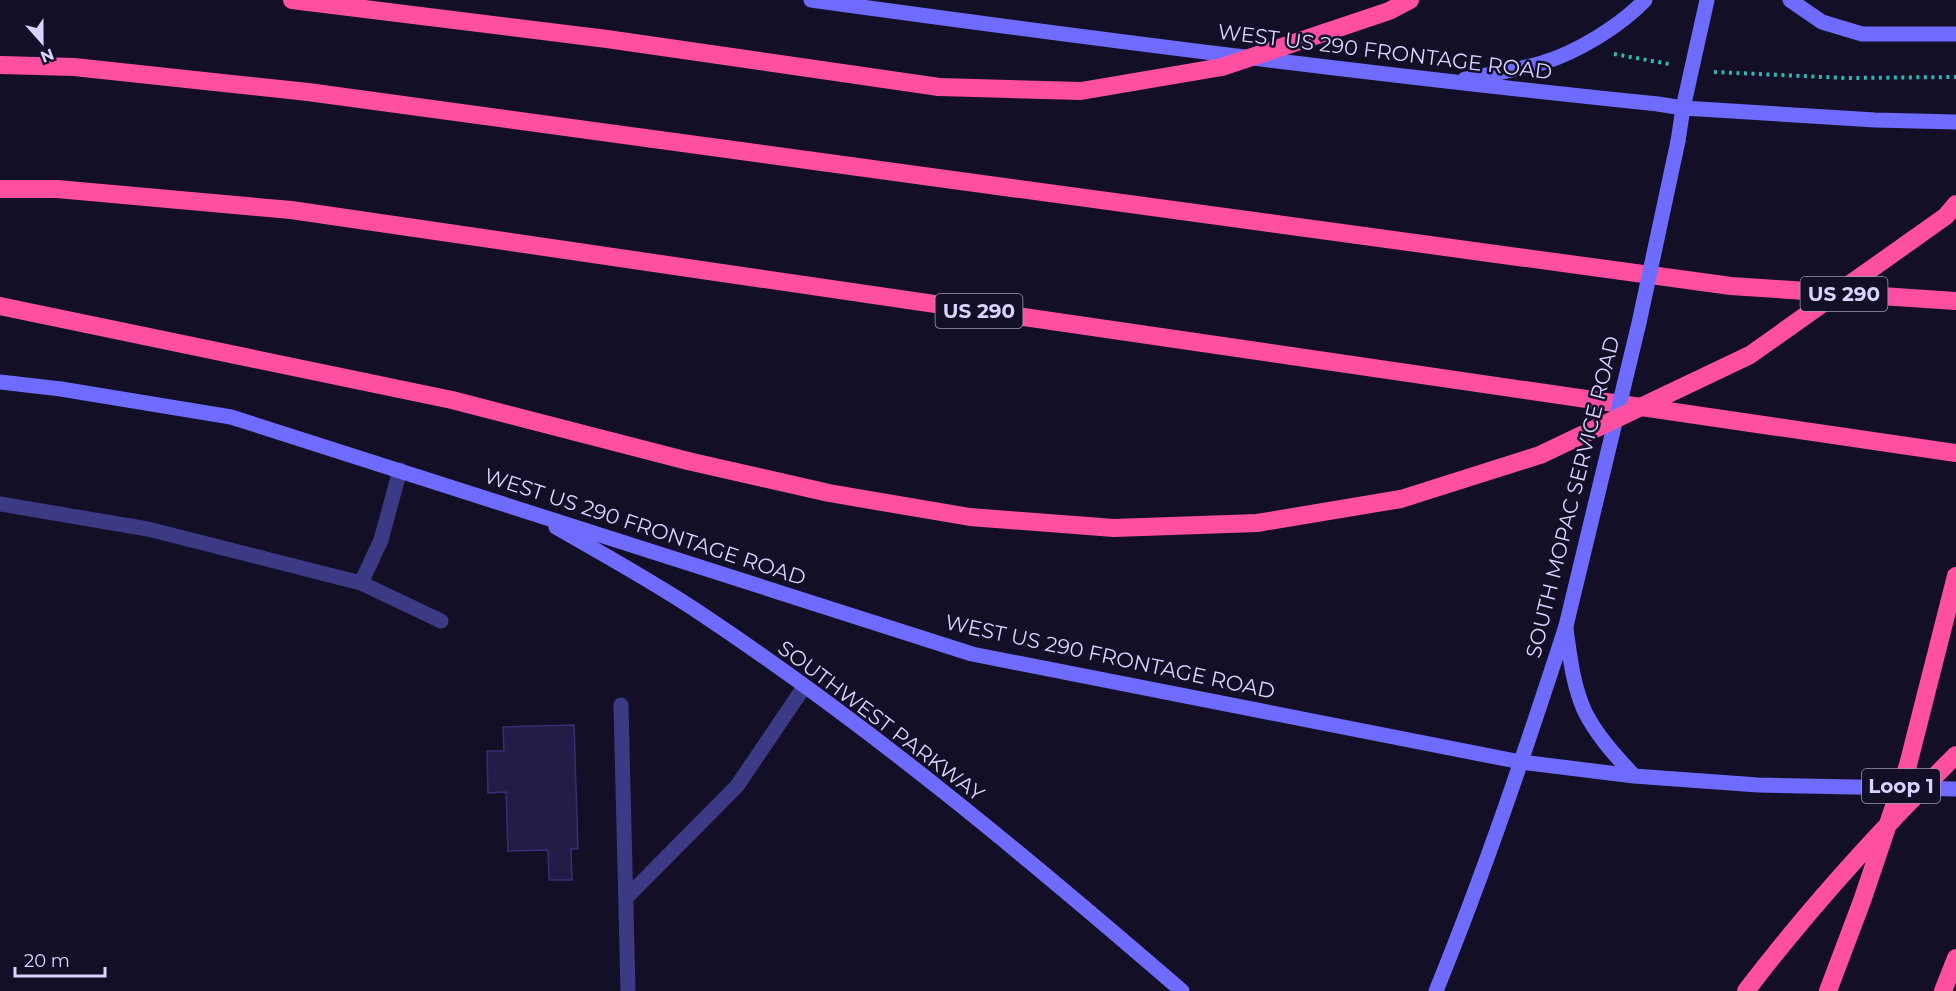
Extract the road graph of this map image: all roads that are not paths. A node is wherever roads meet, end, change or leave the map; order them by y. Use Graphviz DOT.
graph roads {
  1 [pos="292,0"];
  2 [pos="812,0"];
  3 [pos="1410,0"];
  4 [pos="1645,0"];
  5 [pos="1707,0"];
  6 [pos="1790,0"];
  7 [pos="1956,34"];
  8 [pos="0,65"];
  9 [pos="1449,82"];
  10 [pos="1683,108"];
  11 [pos="1956,122"];
  12 [pos="0,189"];
  13 [pos="1956,204"];
  14 [pos="1956,301"];
  15 [pos="0,306"];
  16 [pos="0,382"];
  17 [pos="1956,453"];
  18 [pos="400,470"];
  19 [pos="0,504"];
  20 [pos="533,513"];
  21 [pos="1956,576"];
  22 [pos="361,583"];
  23 [pos="441,621"];
  24 [pos="1566,626"];
  25 [pos="804,687"];
  26 [pos="621,705"];
  27 [pos="1956,755"];
  28 [pos="1521,762"];
  29 [pos="1634,776"];
  30 [pos="1956,789"];
  31 [pos="626,898"];
  32 [pos="1956,958"];
  33 [pos="628,991"];
  34 [pos="1182,991"];
  35 [pos="1436,991"];
  36 [pos="1746,991"];
  37 [pos="1828,991"];
  38 [pos="1943,991"];
  1 -- 3 [label="highway, bridge"];
  2 -- 9 [label="main road, WEST US 290 FRONTAGE ROAD"];
  4 -- 9 [label="main road"];
  5 -- 10 [label="main road, SOUTH MOPAC SERVICE ROAD"];
  6 -- 7 [label="main road"];
  8 -- 14 [label="highway, US 290"];
  9 -- 10 [label="main road, WEST US 290 FRONTAGE ROAD"];
  10 -- 11 [label="main road, WEST US 290 FRONTAGE ROAD"];
  10 -- 24 [label="main road, SOUTH MOPAC SERVICE ROAD, bridge"];
  12 -- 17 [label="highway, US 290"];
  13 -- 15 [label="highway, bridge"];
  16 -- 18 [label="main road, WEST US 290 FRONTAGE ROAD"];
  18 -- 20 [label="main road, WEST US 290 FRONTAGE ROAD"];
  18 -- 22 [label="lane"];
  19 -- 22 [label="lane"];
  20 -- 25 [label="main road, SOUTHWEST PARKWAY"];
  20 -- 28 [label="main road, WEST US 290 FRONTAGE ROAD"];
  21 -- 37 [label="highway, Loop 1, bridge"];
  22 -- 23 [label="lane"];
  24 -- 28 [label="main road, SOUTH MOPAC SERVICE ROAD"];
  24 -- 29 [label="main road"];
  25 -- 31 [label="lane"];
  25 -- 34 [label="main road, SOUTHWEST PARKWAY"];
  26 -- 31 [label="lane"];
  27 -- 36 [label="highway, bridge"];
  28 -- 29 [label="main road, WEST US 290 FRONTAGE ROAD"];
  28 -- 35 [label="main road, SOUTH MOPAC SERVICE ROAD"];
  29 -- 30 [label="main road, WEST US 290 FRONTAGE ROAD"];
  31 -- 33 [label="lane"];
  32 -- 38 [label="highway"];
}
